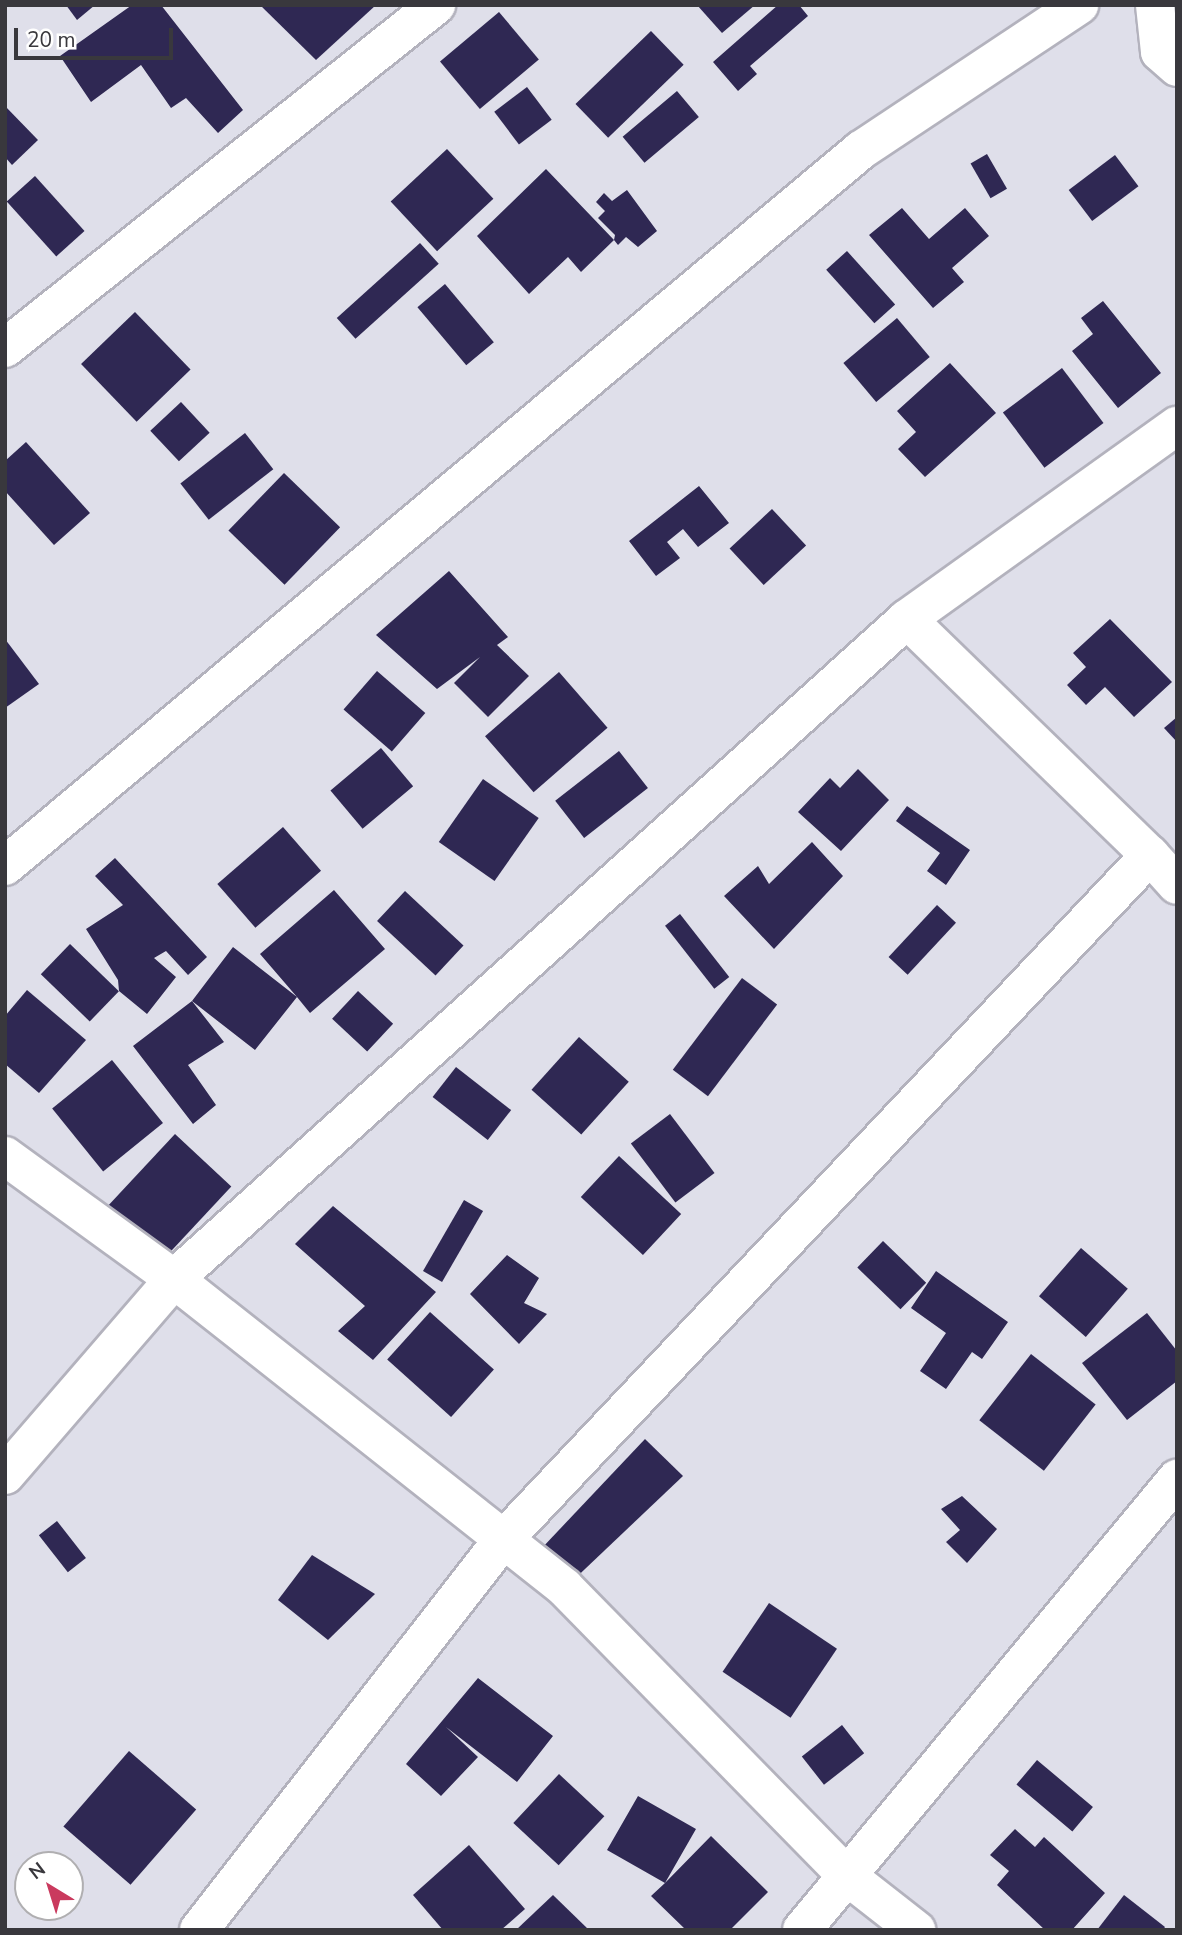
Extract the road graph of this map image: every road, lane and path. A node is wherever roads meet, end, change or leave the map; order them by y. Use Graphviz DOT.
graph roads {
  1 [pos="436,5"];
  2 [pos="1079,5"];
  3 [pos="1155,5"];
  4 [pos="1177,67"];
  5 [pos="5,348"];
  6 [pos="1177,426"];
  7 [pos="907,619"];
  8 [pos="1150,855"];
  9 [pos="5,866"];
  10 [pos="1177,885"];
  11 [pos="5,1156"];
  12 [pos="174,1279"];
  13 [pos="5,1475"];
  14 [pos="1177,1479"];
  15 [pos="503,1540"];
  16 [pos="847,1876"];
  17 [pos="199,1930"];
  18 [pos="802,1930"];
  19 [pos="916,1930"];
  1 -- 5 [label="street"];
  2 -- 9 [label="street"];
  3 -- 4 [label="street"];
  6 -- 7 [label="street"];
  7 -- 8 [label="street"];
  7 -- 12 [label="street"];
  8 -- 10 [label="street"];
  8 -- 15 [label="street"];
  11 -- 12 [label="street"];
  12 -- 13 [label="street"];
  12 -- 15 [label="street"];
  14 -- 16 [label="street"];
  15 -- 16 [label="street"];
  15 -- 17 [label="street"];
  16 -- 18 [label="street"];
  16 -- 19 [label="street"];
}
